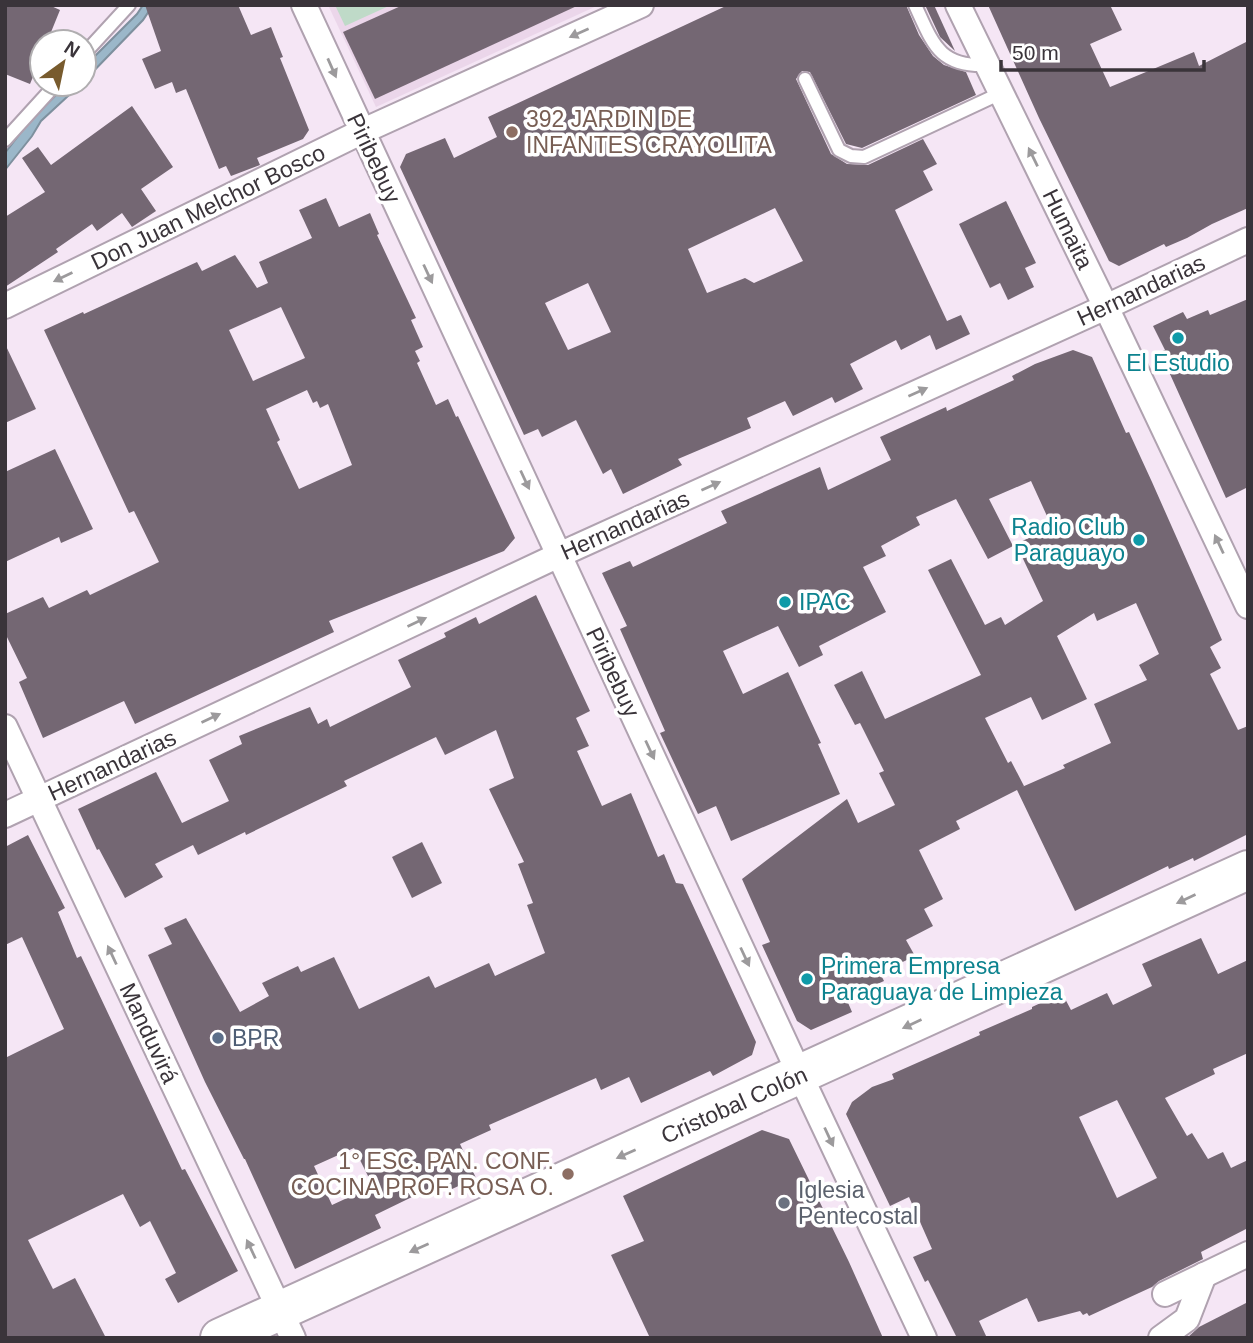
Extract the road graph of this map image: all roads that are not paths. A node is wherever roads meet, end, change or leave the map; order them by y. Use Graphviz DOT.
graph roads {
  1 [pos="129,5"];
  2 [pos="304,5"];
  3 [pos="641,5"];
  4 [pos="915,5"];
  5 [pos="958,5"];
  6 [pos="98,39"];
  7 [pos="987,65"];
  8 [pos="804,79"];
  9 [pos="1001,93"];
  10 [pos="43,98"];
  11 [pos="361,132"];
  12 [pos="5,140"];
  13 [pos="1248,240"];
  14 [pos="5,306"];
  15 [pos="1106,307"];
  16 [pos="559,555"];
  17 [pos="1248,606"];
  18 [pos="5,727"];
  19 [pos="38,800"];
  20 [pos="5,815"];
  21 [pos="1248,870"];
  22 [pos="800,1075"];
  23 [pos="1248,1254"];
  24 [pos="1204,1275"];
  25 [pos="1165,1294"];
  26 [pos="287,1324"];
  27 [pos="220,1338"];
  28 [pos="925,1338"];
  29 [pos="1161,1338"];
  1 -- 6 [label="lane"];
  2 -- 11 [label="street, Piribebuy, one-way"];
  3 -- 11 [label="street, Don Juan Melchor Bosco, one-way"];
  4 -- 7 [label="lane"];
  5 -- 7 [label="street, Humaita"];
  7 -- 9 [label="street, Humaita"];
  8 -- 9 [label="lane"];
  15 -- 9 [label="street, Humaita, one-way"];
  10 -- 12 [label="lane"];
  11 -- 14 [label="street, Don Juan Melchor Bosco, one-way"];
  11 -- 16 [label="street, Piribebuy, one-way"];
  13 -- 15 [label="street, Hernandarias"];
  16 -- 15 [label="street, Hernandarias, one-way"];
  17 -- 15 [label="street, Humaita, one-way"];
  19 -- 16 [label="street, Hernandarias, one-way"];
  16 -- 22 [label="street, Piribebuy, one-way"];
  18 -- 19 [label="street, Manduvirá"];
  19 -- 20 [label="street, Hernandarias"];
  26 -- 19 [label="street, Manduvirá, one-way"];
  21 -- 22 [label="main road, Cristobal Colón, one-way"];
  22 -- 26 [label="main road, Cristobal Colón, one-way"];
  22 -- 28 [label="street, Piribebuy, one-way"];
  23 -- 24 [label="street"];
  24 -- 25 [label="street"];
  24 -- 29 [label="street"];
  26 -- 27 [label="main road, Cristobal Colón"];
}
